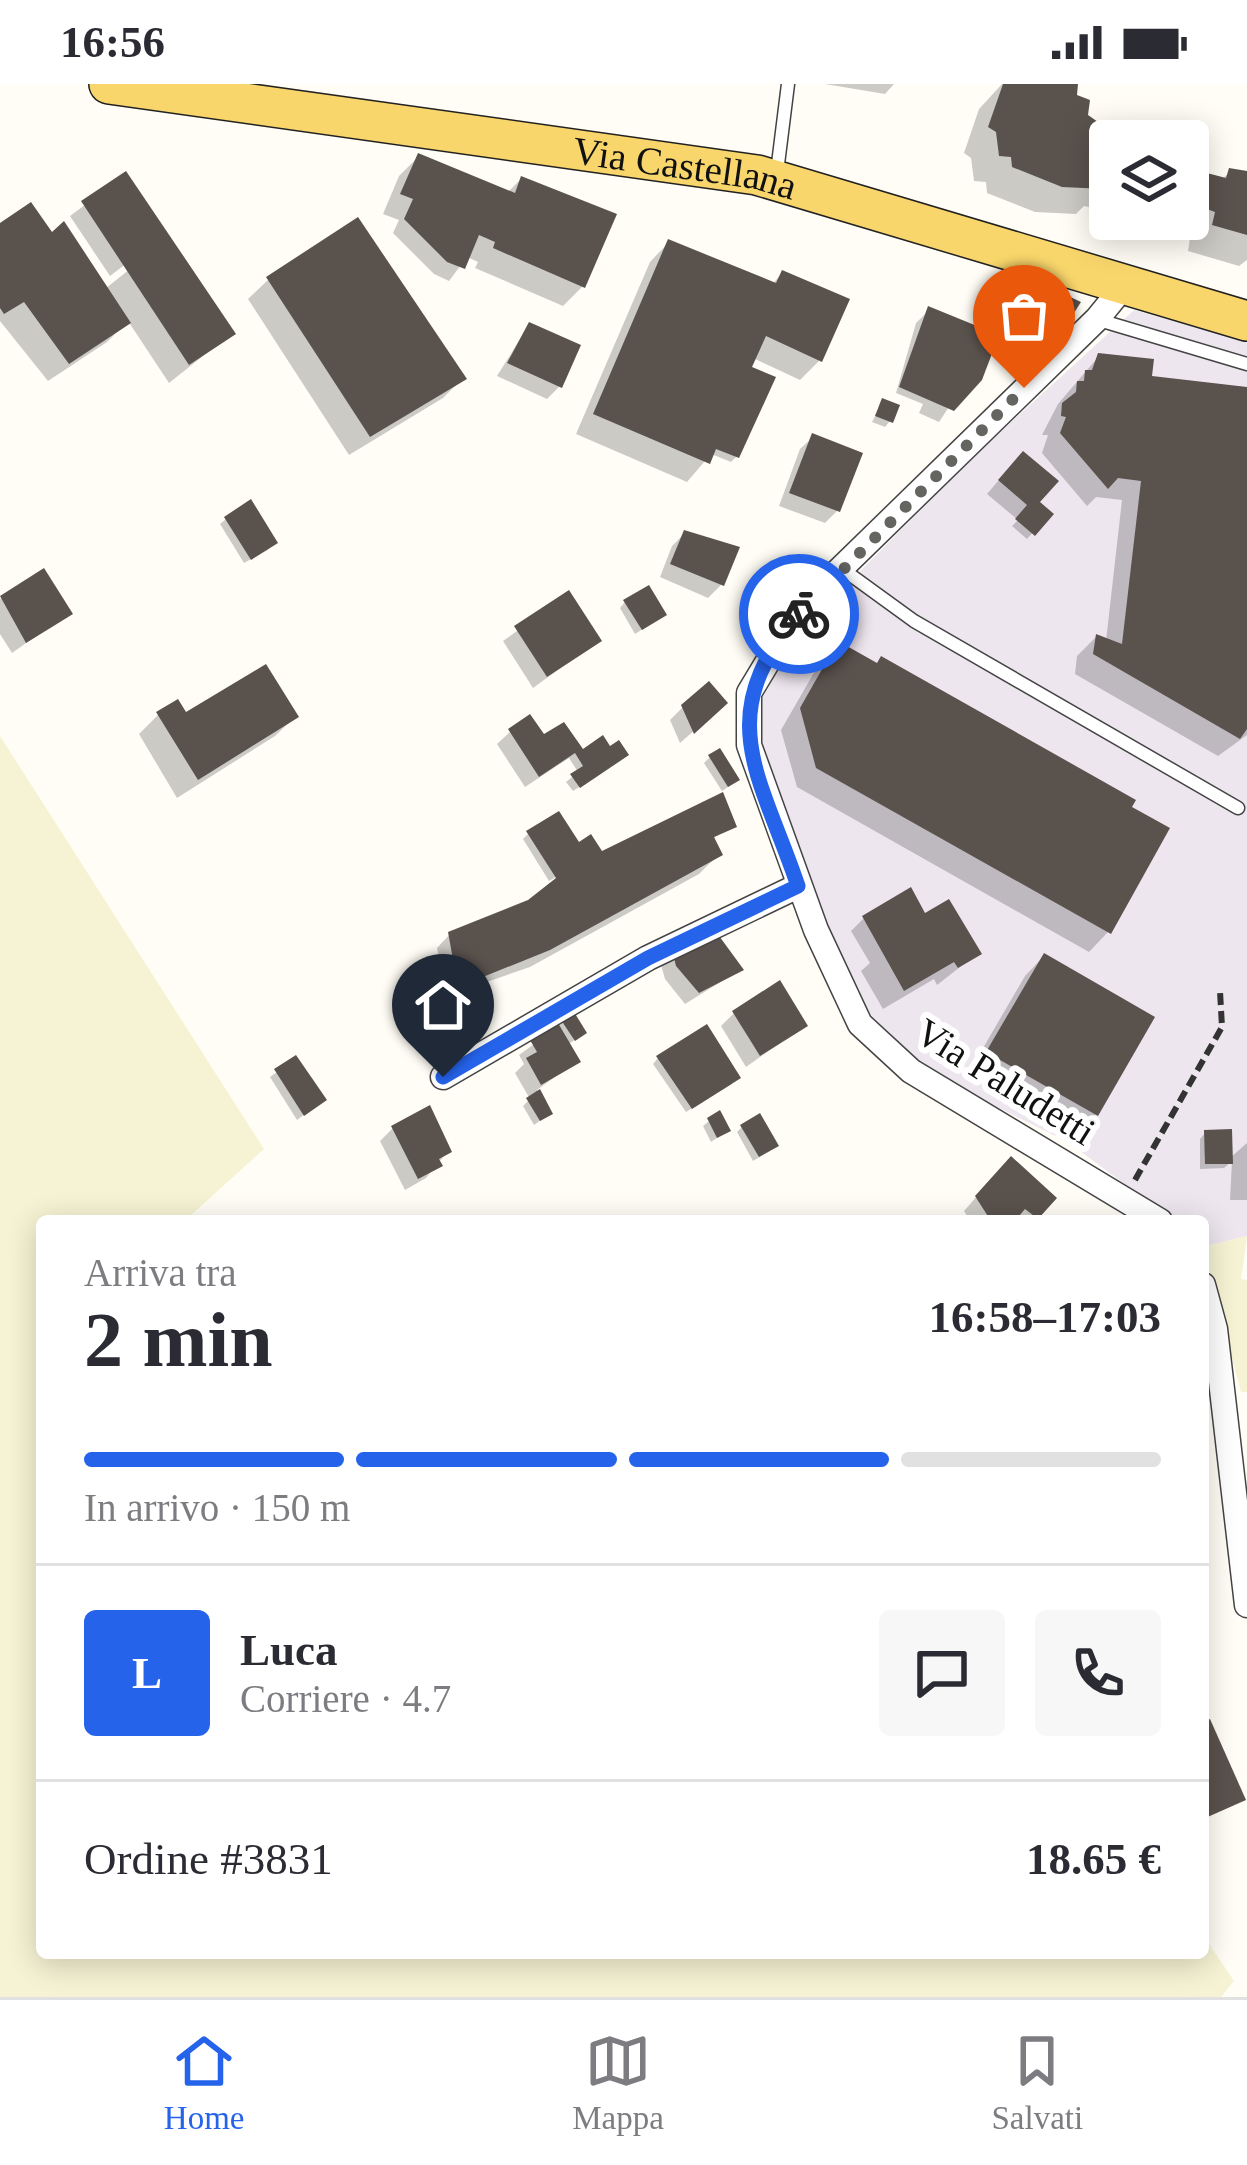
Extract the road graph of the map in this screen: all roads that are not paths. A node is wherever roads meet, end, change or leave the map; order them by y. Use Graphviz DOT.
graph roads {
  1 [pos="110,84"];
  2 [pos="788,84"];
  3 [pos="776,180"];
  4 [pos="1128,281"];
  5 [pos="1096,319"];
  6 [pos="1247,320"];
  7 [pos="1247,364"];
  8 [pos="841,568"];
  9 [pos="1238,808"];
  10 [pos="798,886"];
  11 [pos="443,1077"];
  12 [pos="1150,1215"];
  13 [pos="1209,1307"];
  14 [pos="1247,1605"];
  1 -- 3 [label="main road, Via Castellana"];
  2 -- 3 [label="lane"];
  3 -- 4 [label="main road, Via Castellana"];
  4 -- 5 [label="street, Via Paludetti"];
  4 -- 6 [label="main road, Via Castellana"];
  5 -- 7 [label="lane"];
  5 -- 8 [label="street, Via Paludetti"];
  8 -- 9 [label="lane"];
  8 -- 10 [label="street, Via Paludetti"];
  10 -- 11 [label="street"];
  10 -- 12 [label="street, Via Paludetti"];
  13 -- 14 [label="street"];
}
